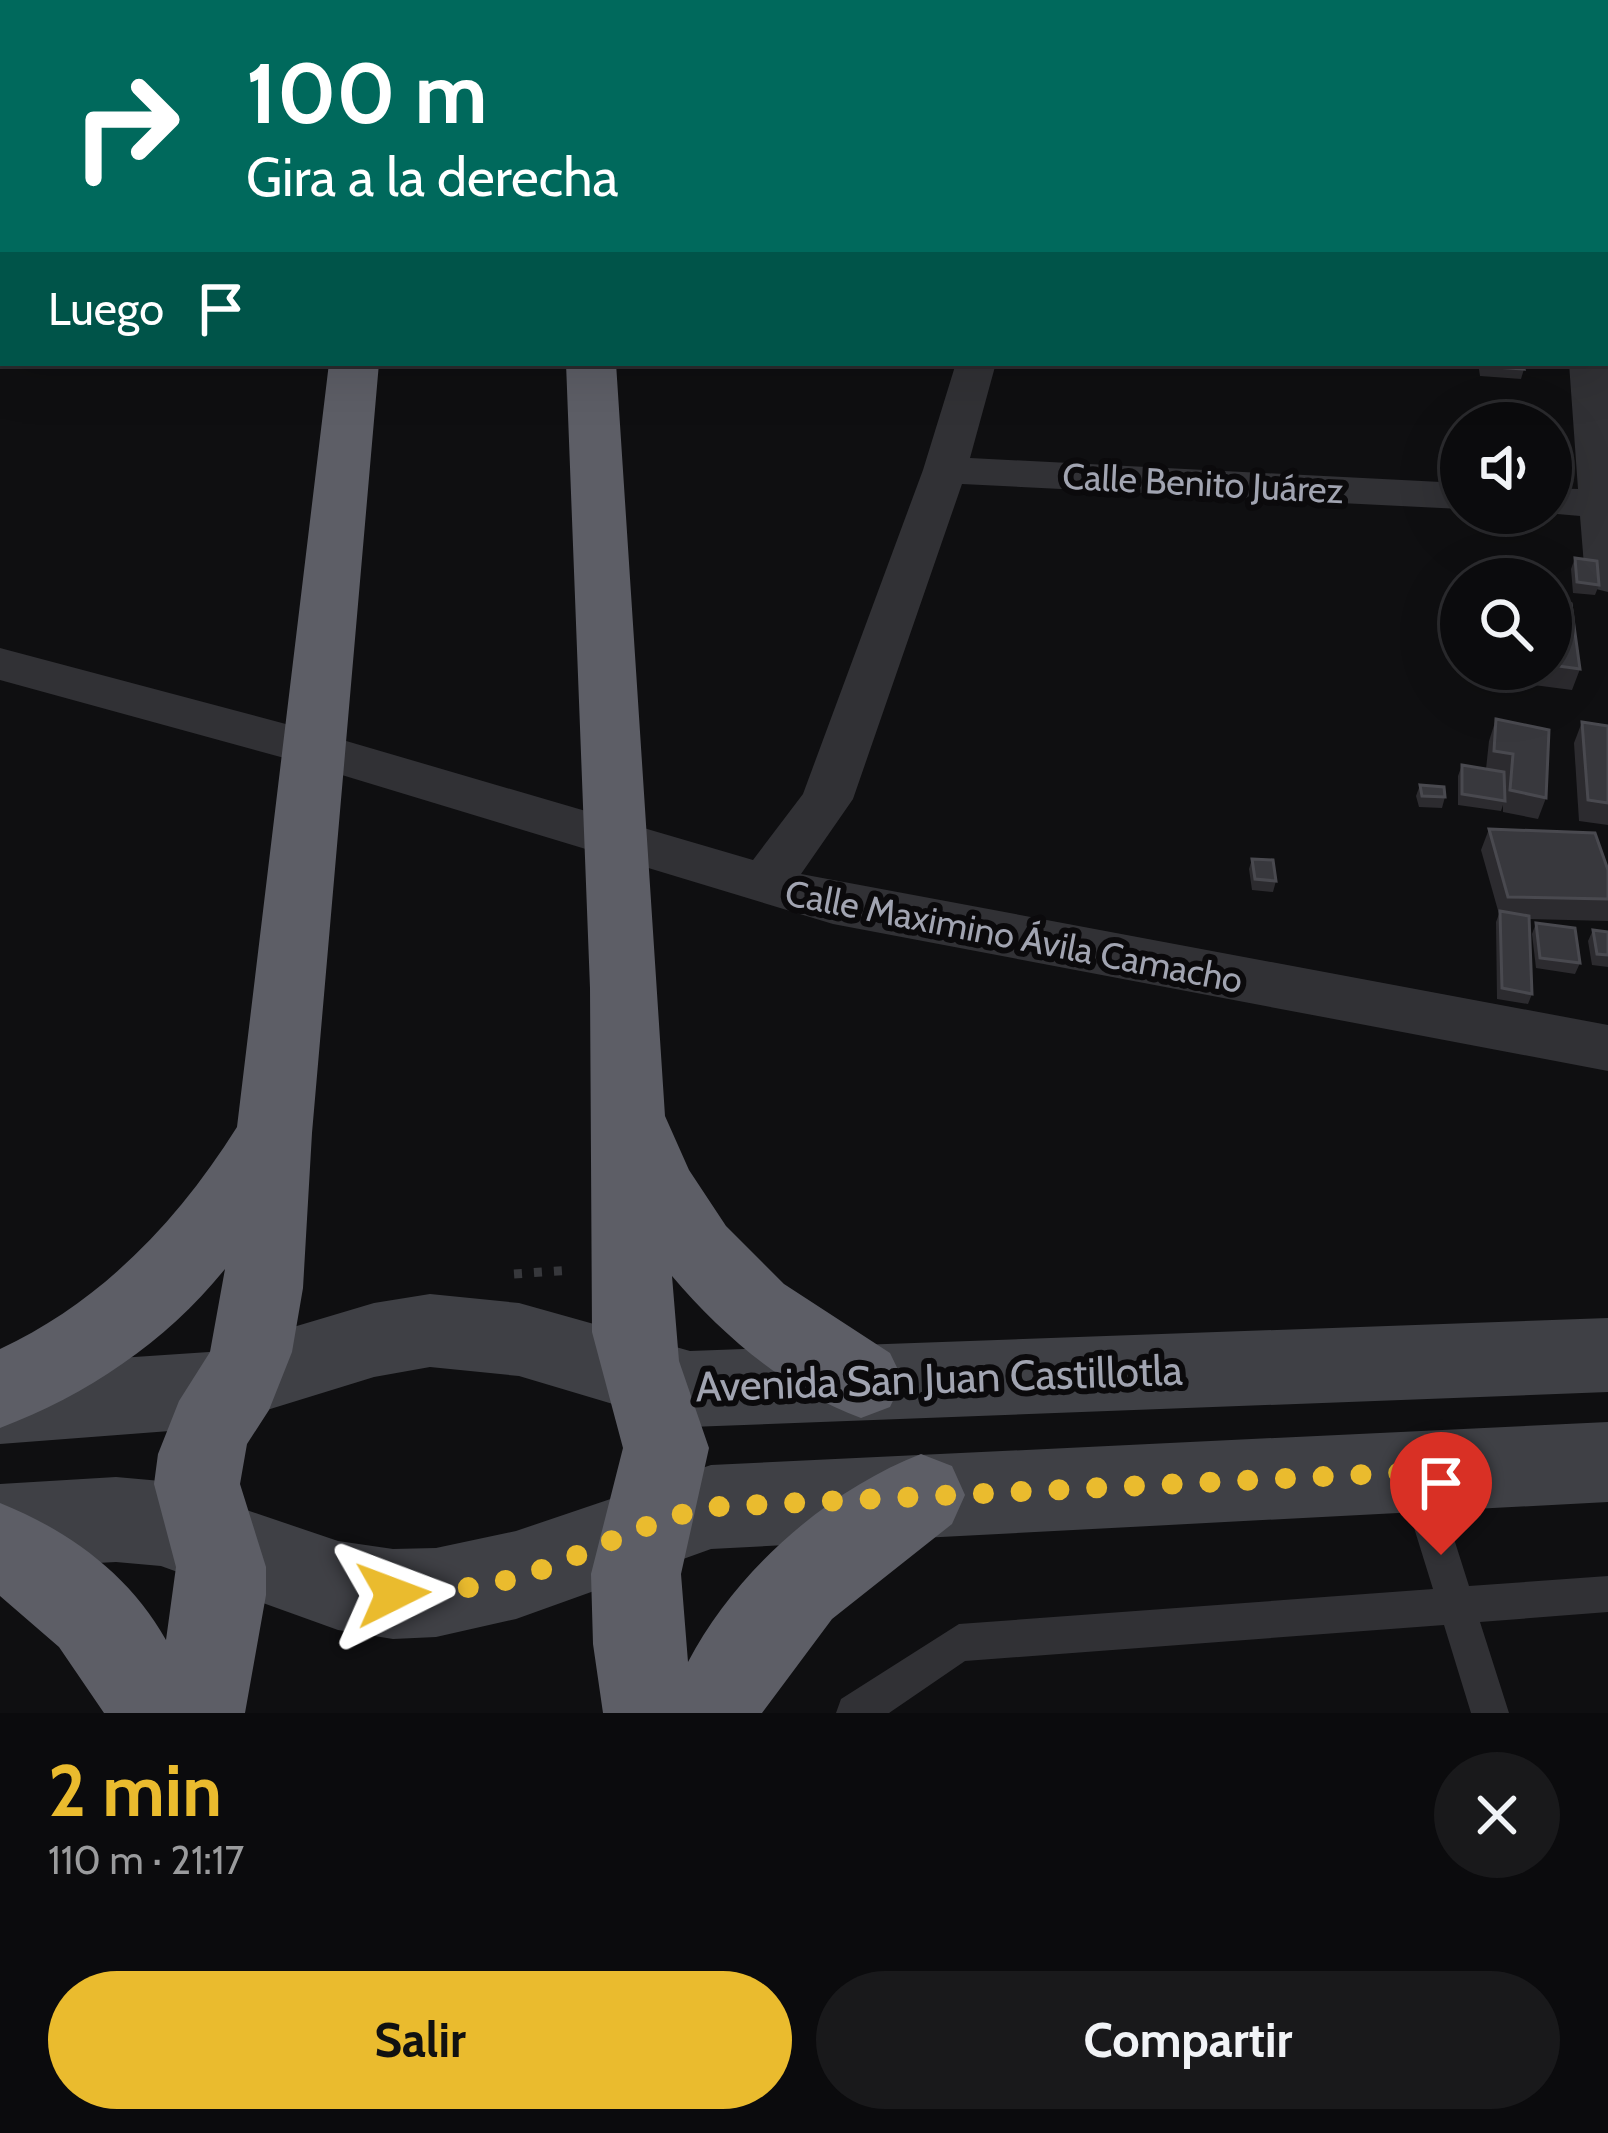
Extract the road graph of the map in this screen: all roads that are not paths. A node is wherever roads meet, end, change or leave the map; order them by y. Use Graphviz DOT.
graph roads {
  1 [pos="354,366"];
  2 [pos="591,366"];
  3 [pos="975,366"];
  4 [pos="1589,366"];
  5 [pos="945,470"];
  6 [pos="1440,495"];
  7 [pos="1572,502"];
  8 [pos="1604,504"];
  9 [pos="1608,578"];
  10 [pos="0,664"];
  11 [pos="312,748"];
  12 [pos="616,843"];
  13 [pos="764,885"];
  14 [pos="1608,1048"];
  15 [pos="626,1070"];
  16 [pos="274,1132"];
  17 [pos="1608,1355"];
  18 [pos="642,1379"];
  19 [pos="861,1379"];
  20 [pos="239,1383"];
  21 [pos="0,1390"];
  22 [pos="0,1405"];
  23 [pos="1608,1462"];
  24 [pos="1415,1472"];
  25 [pos="921,1495"];
  26 [pos="644,1525"];
  27 [pos="0,1526"];
  28 [pos="214,1540"];
  29 [pos="0,1546"];
  30 [pos="1608,1594"];
  31 [pos="1456,1603"];
  32 [pos="151,1713"];
  33 [pos="198,1713"];
  34 [pos="650,1713"];
  35 [pos="712,1713"];
  36 [pos="855,1713"];
  37 [pos="1490,1713"];
  1 -- 11 [label="highway"];
  2 -- 12 [label="highway"];
  3 -- 5 [label="street, Calle Maximino Ávila Camacho"];
  4 -- 8 [label="street"];
  5 -- 6 [label="street, Calle Benito Juárez"];
  5 -- 13 [label="street, Calle Maximino Ávila Camacho"];
  7 -- 8 [label="street"];
  8 -- 9 [label="street"];
  10 -- 11 [label="street"];
  11 -- 12 [label="street"];
  11 -- 16 [label="highway"];
  12 -- 13 [label="street"];
  12 -- 15 [label="highway"];
  13 -- 14 [label="street, Calle Maximino Ávila Camacho"];
  15 -- 18 [label="highway"];
  15 -- 19 [label="highway"];
  16 -- 20 [label="highway"];
  16 -- 21 [label="highway"];
  17 -- 19 [label="main road, Avenida San Juan Castillotla"];
  18 -- 19 [label="main road, Avenida San Juan Castillotla"];
  18 -- 20 [label="main road, Avenida San Juan Castillotla"];
  18 -- 26 [label="highway"];
  20 -- 22 [label="main road, Avenida San Juan Castillotla"];
  20 -- 28 [label="highway"];
  23 -- 24 [label="main road"];
  24 -- 25 [label="main road"];
  24 -- 31 [label="lane"];
  25 -- 26 [label="main road"];
  25 -- 35 [label="highway"];
  26 -- 28 [label="main road"];
  26 -- 34 [label="highway"];
  27 -- 28 [label="main road"];
  28 -- 33 [label="highway"];
  29 -- 32 [label="highway"];
  30 -- 31 [label="lane"];
  31 -- 36 [label="lane"];
  31 -- 37 [label="lane"];
}
